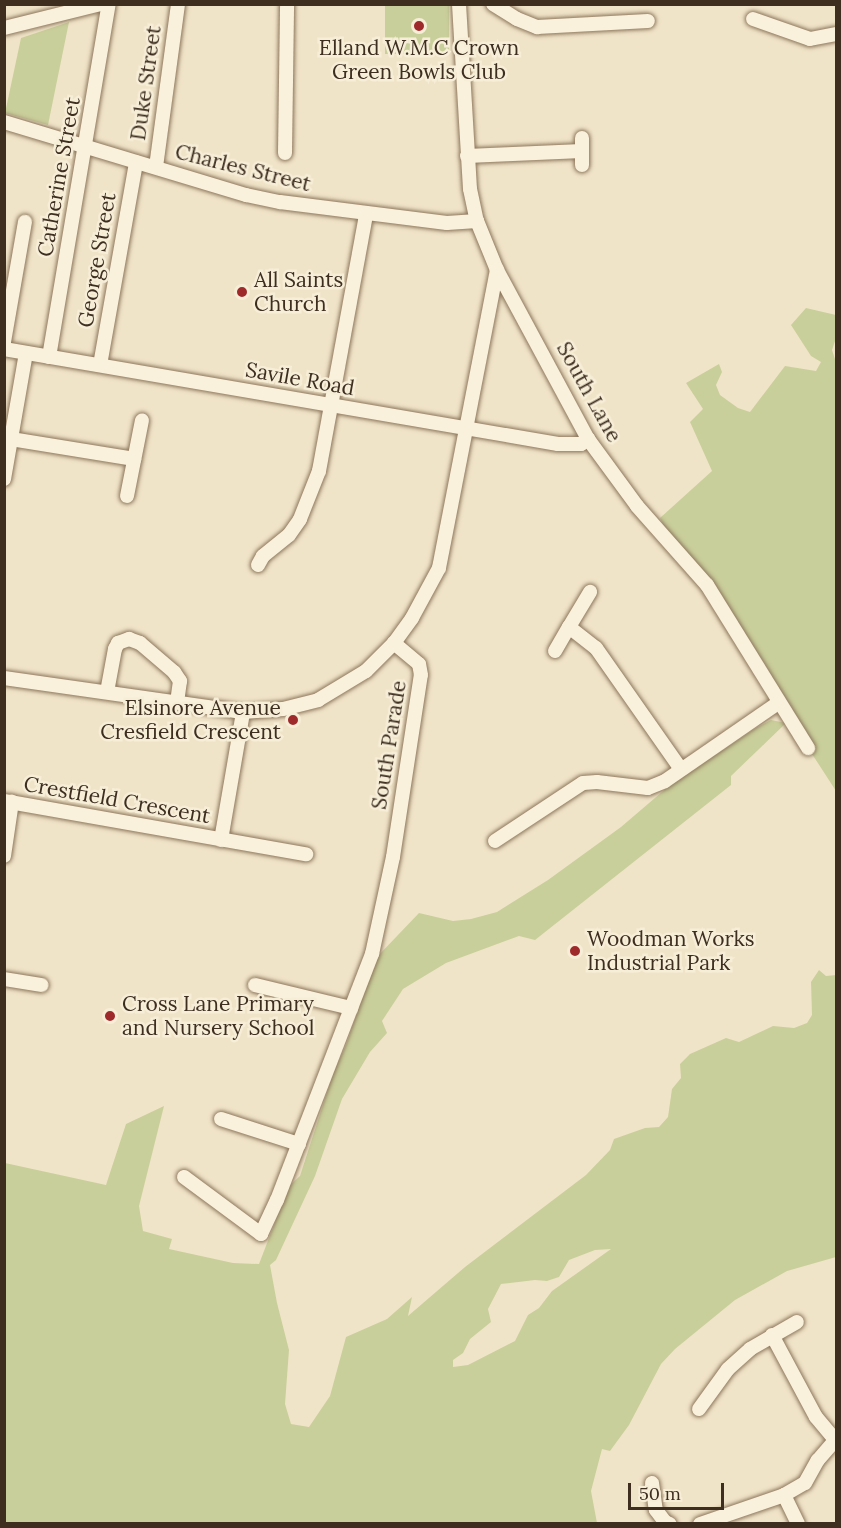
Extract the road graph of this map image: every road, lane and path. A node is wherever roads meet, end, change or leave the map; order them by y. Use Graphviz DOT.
graph roads {
  1 [pos="101,4"];
  2 [pos="110,4"];
  3 [pos="178,4"];
  4 [pos="287,4"];
  5 [pos="459,4"];
  6 [pos="493,4"];
  7 [pos="753,19"];
  8 [pos="648,21"];
  9 [pos="4,28"];
  10 [pos="837,34"];
  11 [pos="4,123"];
  12 [pos="87,148"];
  13 [pos="582,151"];
  14 [pos="285,153"];
  15 [pos="467,156"];
  16 [pos="136,162"];
  17 [pos="156,167"];
  18 [pos="366,214"];
  19 [pos="477,221"];
  20 [pos="25,222"];
  21 [pos="497,270"];
  22 [pos="4,342"];
  23 [pos="4,349"];
  24 [pos="26,352"];
  25 [pos="50,357"];
  26 [pos="100,365"];
  27 [pos="330,406"];
  28 [pos="142,420"];
  29 [pos="467,428"];
  30 [pos="11,439"];
  31 [pos="588,439"];
  32 [pos="134,459"];
  33 [pos="4,479"];
  34 [pos="127,496"];
  35 [pos="258,565"];
  36 [pos="590,592"];
  37 [pos="569,627"];
  38 [pos="394,643"];
  39 [pos="555,651"];
  40 [pos="4,678"];
  41 [pos="107,692"];
  42 [pos="177,702"];
  43 [pos="778,703"];
  44 [pos="243,712"];
  45 [pos="808,748"];
  46 [pos="680,768"];
  47 [pos="8,801"];
  48 [pos="221,840"];
  49 [pos="495,841"];
  50 [pos="306,854"];
  51 [pos="4,856"];
  52 [pos="4,979"];
  53 [pos="42,985"];
  54 [pos="255,985"];
  55 [pos="351,1008"];
  56 [pos="220,1119"];
  57 [pos="299,1144"];
  58 [pos="184,1177"];
  59 [pos="797,1322"];
  60 [pos="772,1335"];
  61 [pos="699,1409"];
  62 [pos="836,1440"];
  63 [pos="652,1483"];
  64 [pos="784,1495"];
  65 [pos="670,1524"];
  66 [pos="700,1524"];
  67 [pos="798,1524"];
  1 -- 9 [label="street"];
  2 -- 12 [label="street, Catherine Street"];
  3 -- 17 [label="street, Duke Street"];
  4 -- 14 [label="street"];
  5 -- 15 [label="street, South Lane"];
  6 -- 8 [label="street"];
  7 -- 10 [label="street"];
  11 -- 12 [label="street, Charles Street"];
  12 -- 16 [label="street, Charles Street"];
  12 -- 25 [label="street, Catherine Street"];
  13 -- 15 [label="street"];
  15 -- 19 [label="street, South Lane"];
  16 -- 17 [label="street, Charles Street"];
  16 -- 26 [label="street, George Street"];
  17 -- 18 [label="street, Charles Street"];
  18 -- 19 [label="street, Charles Street"];
  18 -- 27 [label="street"];
  19 -- 21 [label="street, South Lane"];
  20 -- 22 [label="street"];
  21 -- 29 [label="street"];
  21 -- 31 [label="street, South Lane"];
  23 -- 24 [label="street, Savile Road"];
  24 -- 25 [label="street, Savile Road"];
  24 -- 30 [label="street"];
  25 -- 26 [label="street, Savile Road"];
  26 -- 27 [label="street, Savile Road"];
  27 -- 29 [label="street, Savile Road"];
  27 -- 35 [label="street"];
  28 -- 32 [label="street"];
  29 -- 31 [label="street, Savile Road"];
  29 -- 38 [label="street"];
  30 -- 32 [label="street"];
  30 -- 33 [label="street"];
  31 -- 43 [label="street, South Lane"];
  32 -- 34 [label="street"];
  36 -- 37 [label="street"];
  37 -- 39 [label="street"];
  37 -- 46 [label="street"];
  38 -- 44 [label="street"];
  38 -- 55 [label="street, South Parade"];
  40 -- 41 [label="street"];
  41 -- 42 [label="street"];
  41 -- 42 [label="street"];
  42 -- 44 [label="street"];
  43 -- 45 [label="street, South Lane"];
  43 -- 46 [label="street"];
  44 -- 48 [label="street, Crestfield Crescent"];
  46 -- 49 [label="street"];
  47 -- 48 [label="street, Crestfield Crescent"];
  47 -- 51 [label="street"];
  48 -- 50 [label="street, Crestfield Crescent"];
  52 -- 53 [label="street"];
  54 -- 55 [label="street"];
  55 -- 57 [label="street, South Parade"];
  56 -- 57 [label="street"];
  57 -- 58 [label="street, South Parade"];
  59 -- 60 [label="street"];
  60 -- 61 [label="street"];
  60 -- 62 [label="street"];
  62 -- 64 [label="street"];
  63 -- 65 [label="street"];
  64 -- 66 [label="street"];
  64 -- 67 [label="street"];
}
